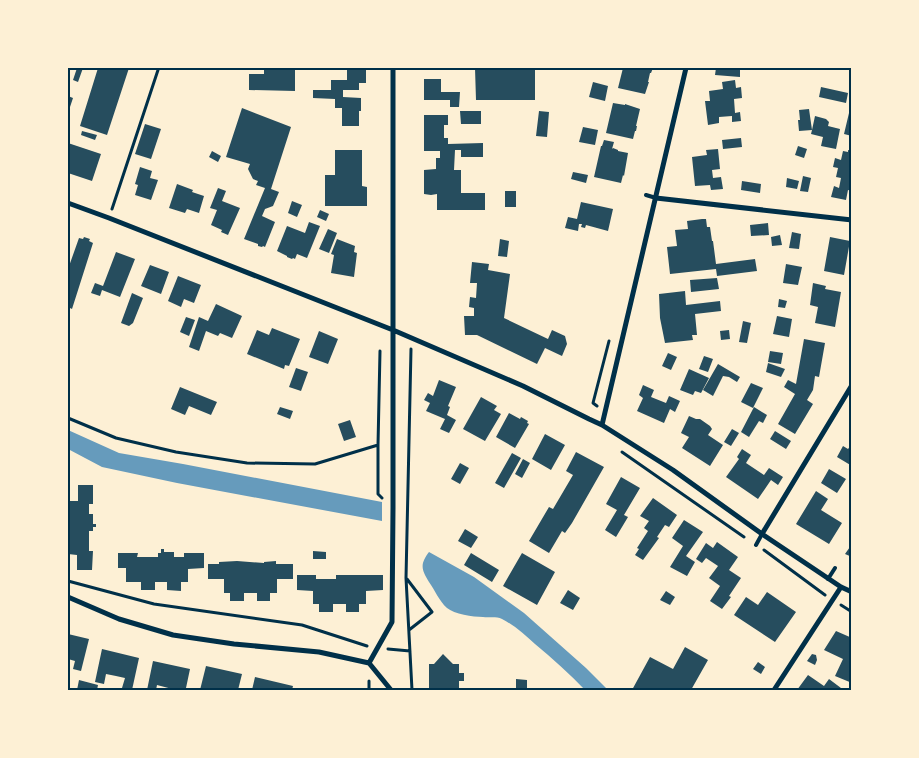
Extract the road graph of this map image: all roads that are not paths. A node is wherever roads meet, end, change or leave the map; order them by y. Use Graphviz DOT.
graph roads {
  1 [pos="393,68"];
  2 [pos="686,68"];
  3 [pos="646,195"];
  4 [pos="656,198"];
  5 [pos="68,203"];
  6 [pos="852,220"];
  7 [pos="392,330"];
  8 [pos="852,385"];
  9 [pos="602,426"];
  10 [pos="762,534"];
  11 [pos="756,545"];
  12 [pos="835,568"];
  13 [pos="828,578"];
  14 [pos="841,587"];
  15 [pos="852,592"];
  16 [pos="68,597"];
  17 [pos="369,663"];
  18 [pos="391,690"];
  19 [pos="774,690"];
  1 -- 7 [label="street"];
  2 -- 4 [label="street"];
  3 -- 4 [label="lane"];
  4 -- 6 [label="street"];
  4 -- 9 [label="street"];
  5 -- 7 [label="street"];
  7 -- 9 [label="street"];
  7 -- 17 [label="street"];
  8 -- 10 [label="street"];
  9 -- 10 [label="street"];
  10 -- 11 [label="lane"];
  10 -- 13 [label="street"];
  12 -- 13 [label="lane"];
  13 -- 14 [label="street"];
  14 -- 15 [label="street"];
  14 -- 19 [label="street"];
  16 -- 17 [label="street"];
  17 -- 18 [label="street"];
}
